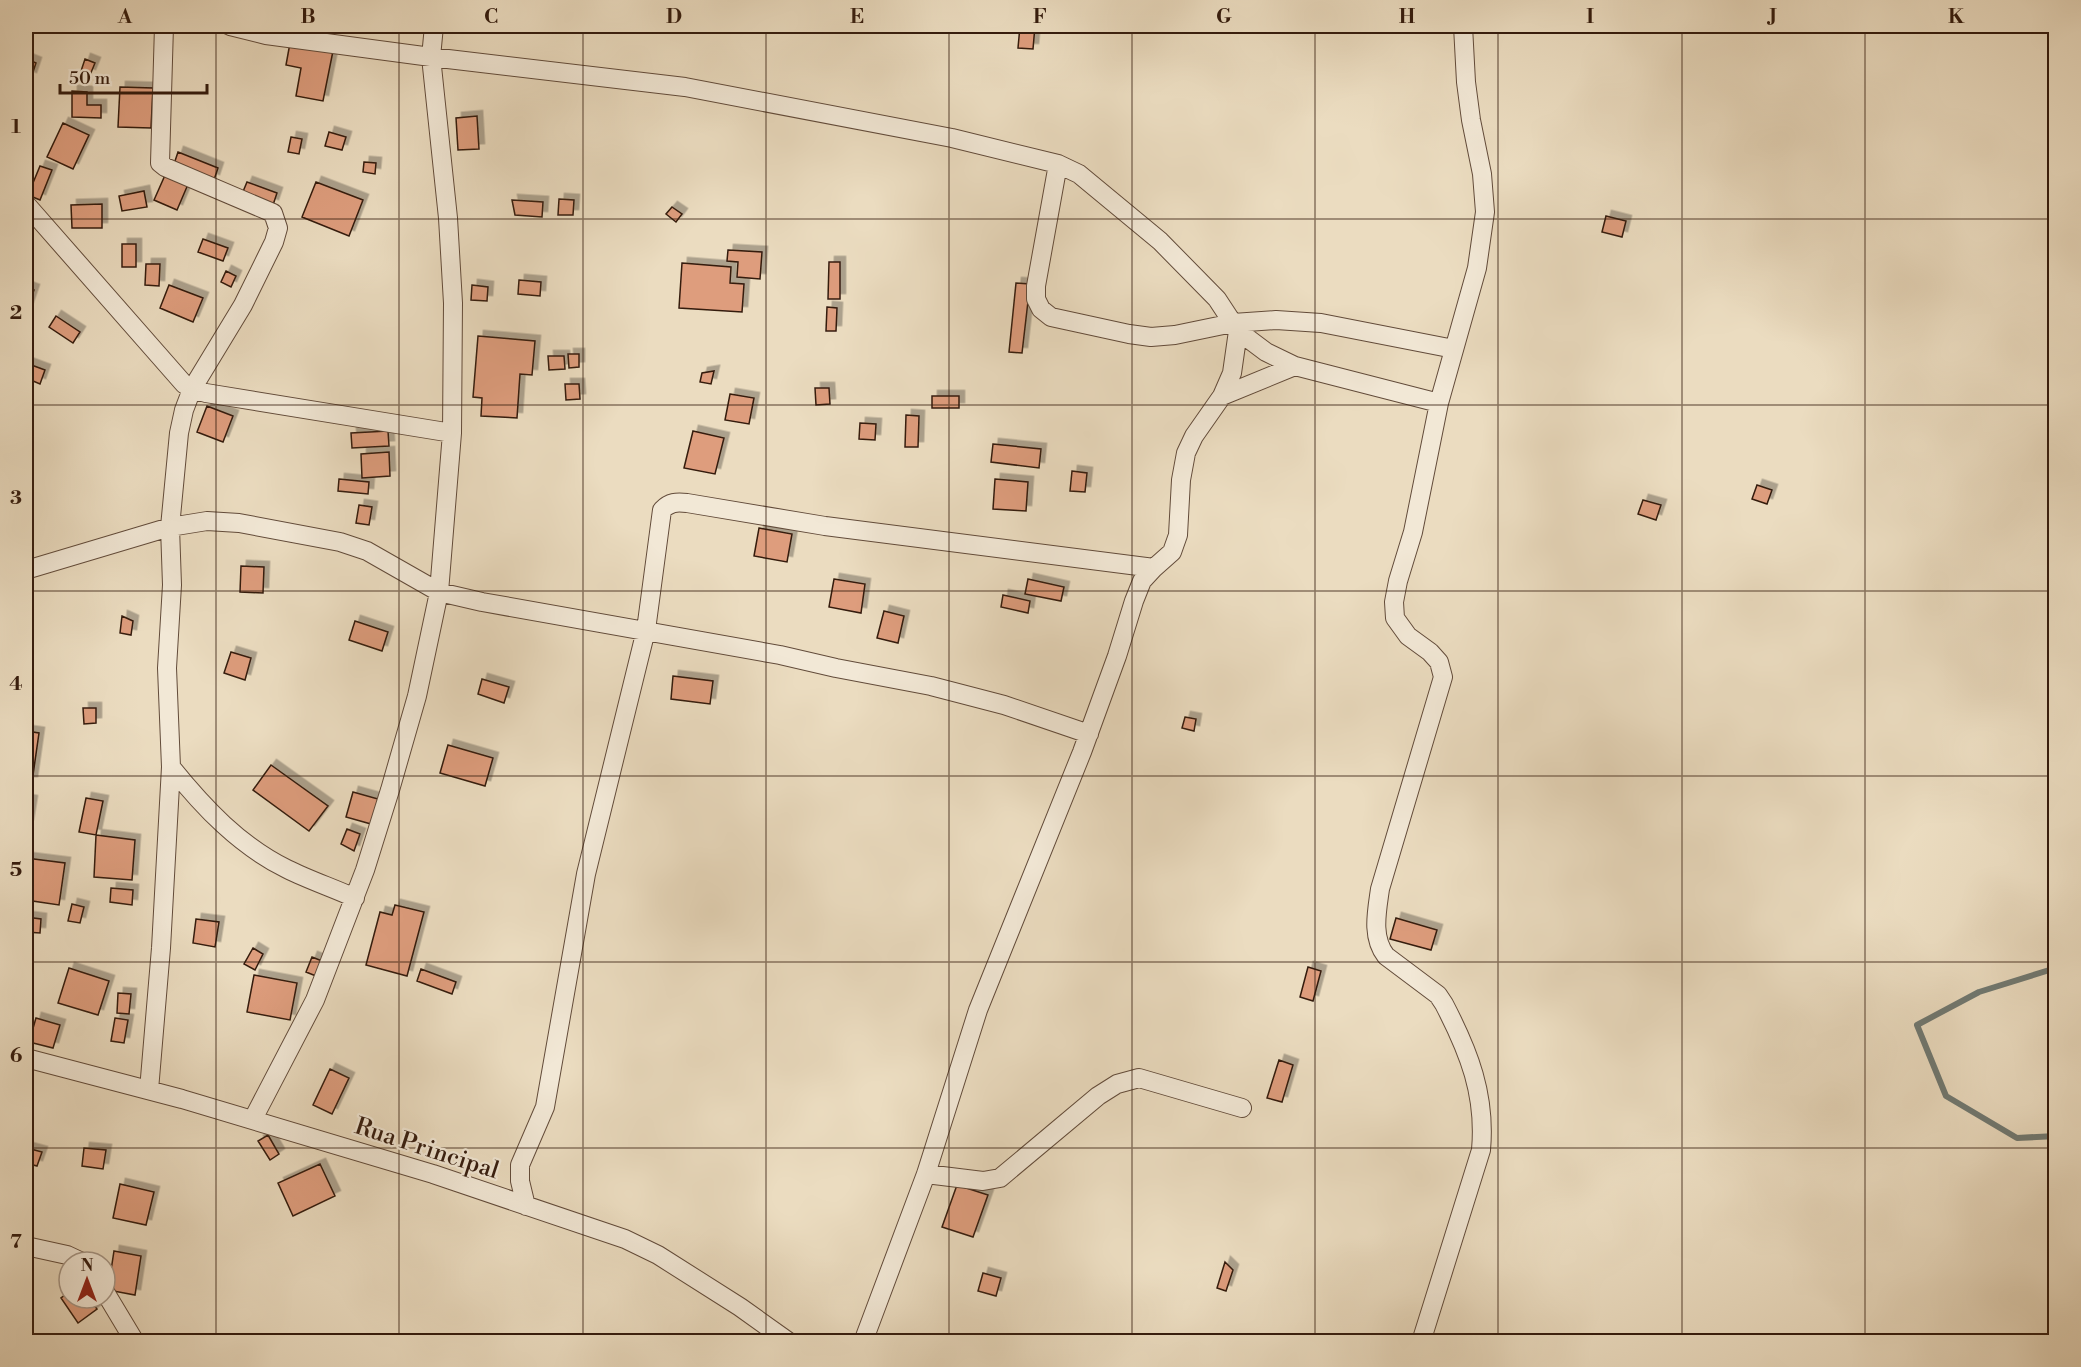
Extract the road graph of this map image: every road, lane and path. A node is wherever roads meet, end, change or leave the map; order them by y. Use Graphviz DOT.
graph roads {
  1 [pos="164,26"];
  2 [pos="227,26"];
  3 [pos="434,26"];
  4 [pos="1463,26"];
  5 [pos="431,57"];
  6 [pos="1058,164"];
  7 [pos="26,204"];
  8 [pos="1236,327"];
  9 [pos="1454,349"];
  10 [pos="1295,366"];
  11 [pos="192,389"];
  12 [pos="1222,396"];
  13 [pos="1439,403"];
  14 [pos="452,433"];
  15 [pos="170,527"];
  16 [pos="1154,568"];
  17 [pos="26,570"];
  18 [pos="439,592"];
  19 [pos="646,630"];
  20 [pos="1089,734"];
  21 [pos="171,767"];
  22 [pos="355,898"];
  23 [pos="26,1058"];
  24 [pos="149,1090"];
  25 [pos="1242,1108"];
  26 [pos="253,1119"];
  27 [pos="926,1174"];
  28 [pos="526,1206"];
  29 [pos="26,1246"];
  30 [pos="57,1253"];
  31 [pos="116,1310"];
  32 [pos="135,1341"];
  33 [pos="789,1341"];
  34 [pos="863,1341"];
  35 [pos="1421,1341"];
  1 -- 11 [label="street"];
  2 -- 5 [label="street"];
  3 -- 5 [label="street"];
  4 -- 9 [label="street"];
  5 -- 6 [label="street"];
  5 -- 14 [label="street"];
  6 -- 8 [label="street"];
  6 -- 8 [label="street"];
  7 -- 11 [label="street"];
  8 -- 9 [label="street"];
  8 -- 10 [label="street"];
  8 -- 12 [label="street"];
  9 -- 13 [label="street"];
  10 -- 12 [label="street"];
  10 -- 13 [label="street"];
  11 -- 14 [label="street"];
  11 -- 15 [label="street"];
  12 -- 16 [label="street"];
  13 -- 35 [label="street"];
  14 -- 18 [label="street"];
  15 -- 17 [label="street"];
  15 -- 18 [label="street"];
  15 -- 21 [label="street"];
  16 -- 19 [label="street"];
  16 -- 20 [label="street"];
  18 -- 19 [label="street"];
  18 -- 22 [label="street"];
  19 -- 20 [label="street"];
  19 -- 28 [label="street"];
  20 -- 27 [label="street"];
  21 -- 22 [label="street"];
  21 -- 24 [label="street"];
  22 -- 26 [label="street"];
  23 -- 24 [label="street, Rua Principal"];
  24 -- 26 [label="street, Rua Principal"];
  25 -- 27 [label="street"];
  26 -- 28 [label="street, Rua Principal"];
  27 -- 34 [label="street"];
  28 -- 33 [label="street, Rua Principal"];
  29 -- 30 [label="street"];
  31 -- 32 [label="street"];
}
